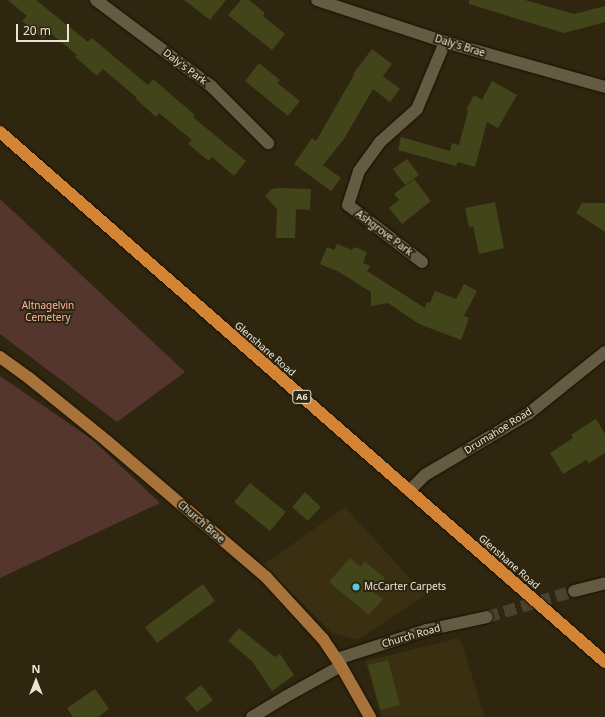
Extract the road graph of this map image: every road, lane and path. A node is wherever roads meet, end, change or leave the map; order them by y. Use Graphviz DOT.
graph roads {
  1 [pos="96,0"];
  2 [pos="317,0"];
  3 [pos="446,42"];
  4 [pos="605,87"];
  5 [pos="0,132"];
  6 [pos="268,143"];
  7 [pos="422,262"];
  8 [pos="605,352"];
  9 [pos="0,357"];
  10 [pos="409,491"];
  11 [pos="605,583"];
  12 [pos="574,591"];
  13 [pos="487,616"];
  14 [pos="339,662"];
  15 [pos="605,662"];
  16 [pos="252,717"];
  17 [pos="370,717"];
  1 -- 6 [label="street, Daly's Park"];
  2 -- 3 [label="street, Daly's Brae"];
  3 -- 4 [label="street, Daly's Brae"];
  3 -- 7 [label="street, Ashgrove Park"];
  5 -- 10 [label="highway, Glenshane Road / A6"];
  8 -- 10 [label="street, Drumahoe Road"];
  9 -- 14 [label="main road, Church Brae"];
  10 -- 15 [label="highway, Glenshane Road / A6"];
  11 -- 12 [label="street"];
  13 -- 14 [label="street, Church Road"];
  14 -- 16 [label="street, Church Road"];
  14 -- 17 [label="main road, Church Brae"];
}
